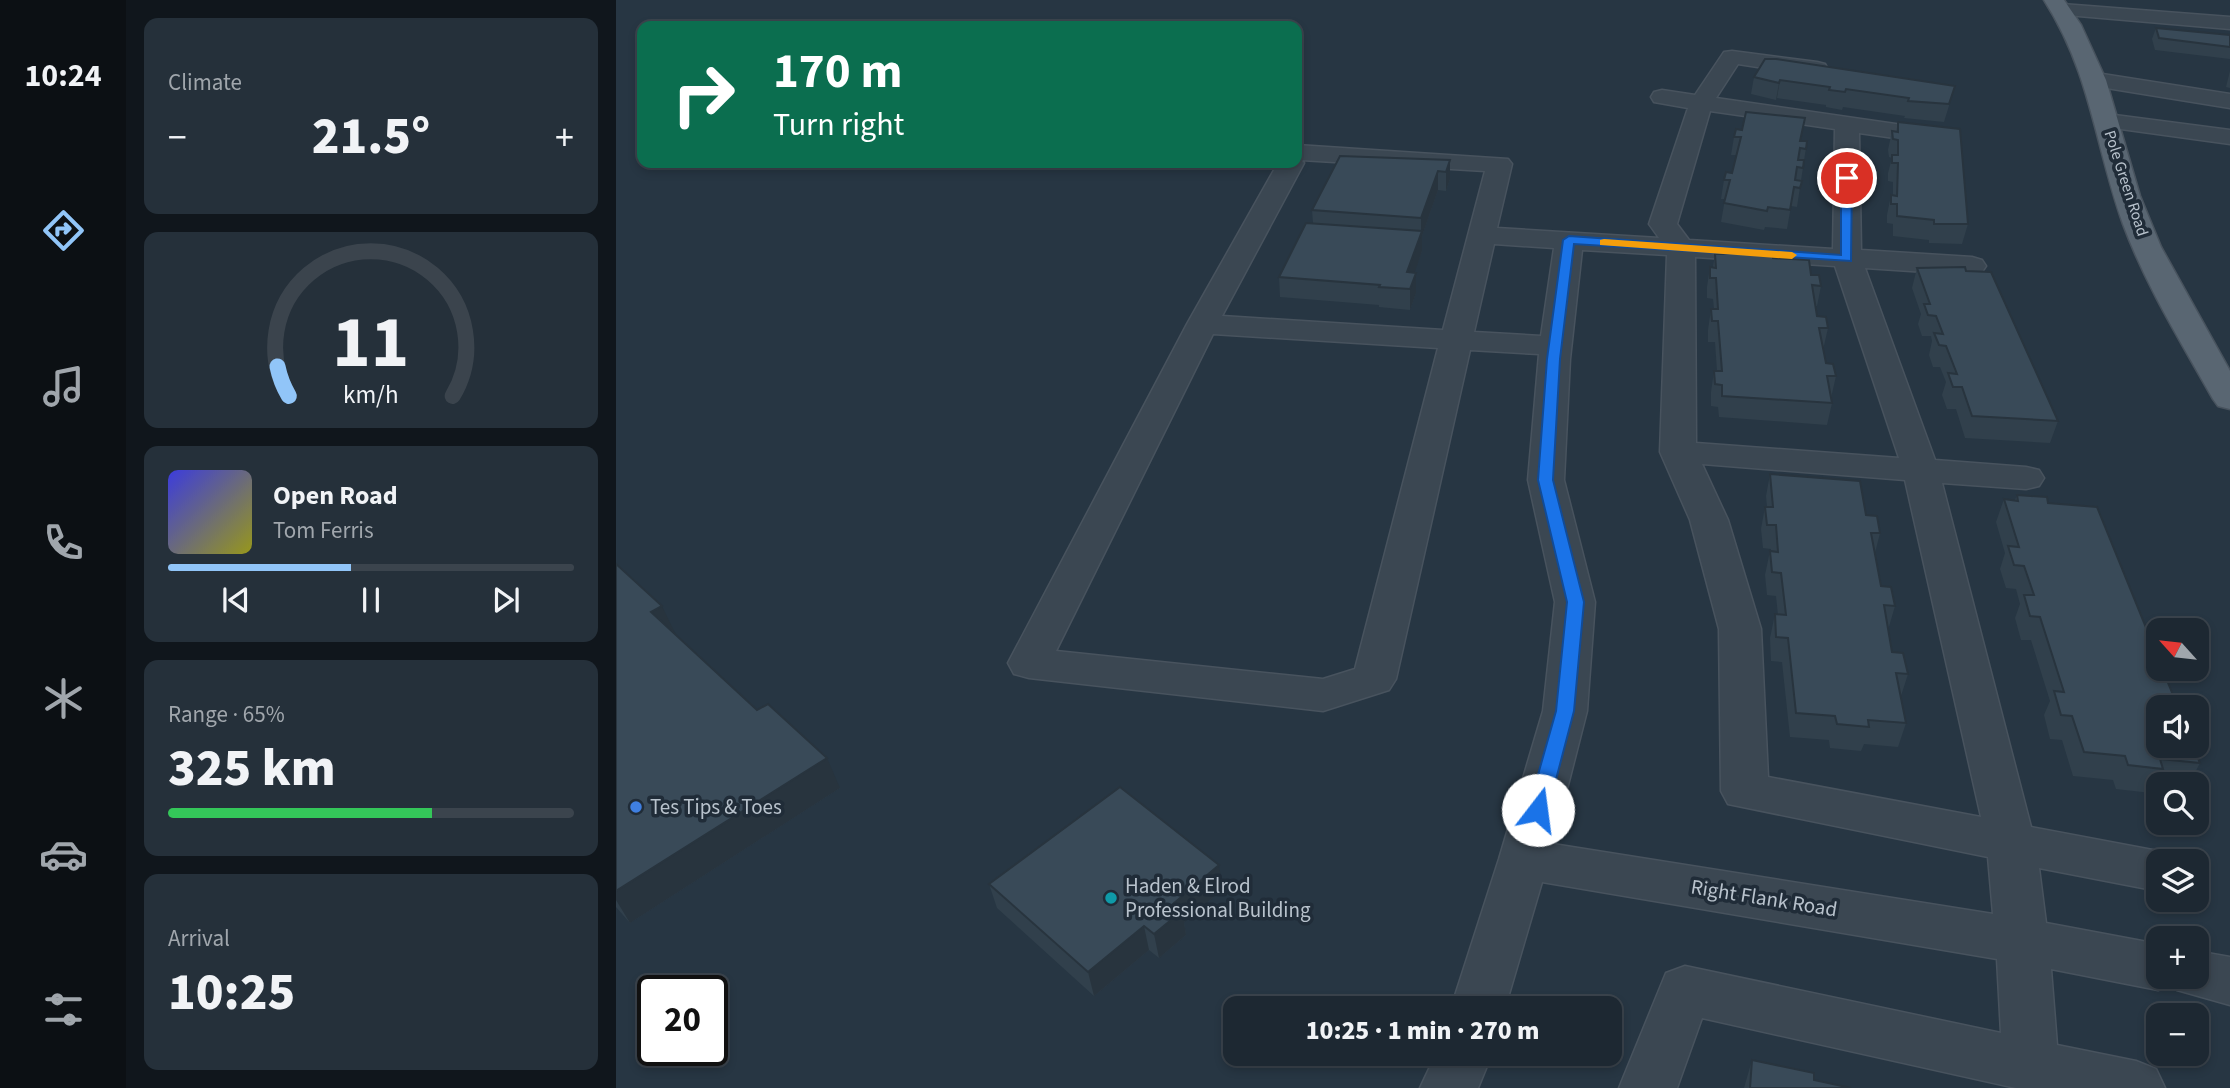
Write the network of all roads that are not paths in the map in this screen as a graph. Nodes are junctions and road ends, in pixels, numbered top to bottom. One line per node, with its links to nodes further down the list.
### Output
1 (2061, 3): 2 (street); 3 (street); 5 (main road, Pole Green Road)
2 (2230, 12)
3 (2230, 23)
4 (1838, 72): 8 (street)
5 (2096, 80): 7 (street); 9 (main road, Pole Green Road)
6 (1662, 97): 8 (street)
7 (2230, 101)
8 (1701, 103): 10 (street); 17 (street)
9 (2106, 121): 12 (street); 23 (main road, Pole Green Road)
10 (1847, 124): 11 (street); 18 (street)
11 (1930, 136)
12 (2230, 137)
13 (1302, 152): 15 (street)
14 (1288, 168): 20 (street)
15 (1482, 235): 16 (street); 21 (street)
16 (1569, 240): 17 (street); 22 (street)
17 (1681, 248): 18 (street); 24 (street)
18 (1847, 259): 19 (street); 25 (street)
19 (1972, 266)
20 (1202, 324): 21 (street); 21 (street)
21 (1457, 340): 22 (street)
22 (1555, 346): 28 (street)
23 (2230, 399)
24 (1678, 452): 25 (street); 27 (street)
25 (1921, 470): 26 (street); 27 (street)
26 (2026, 478)
27 (2011, 842): 29 (street); 30 (street)
28 (1524, 859): 30 (street, Right Flank Road); 34 (street)
29 (2146, 869)
30 (2022, 940): 31 (street, Right Flank Road); 35 (street)
31 (2146, 965)
32 (2209, 977): 33 (street)
33 (2230, 981)
34 (1482, 996)
35 (2031, 1065): 38 (street); 39 (street)
36 (1459, 1066): 37 (street)
37 (1450, 1088)
38 (1648, 1088)
39 (2136, 1088)

